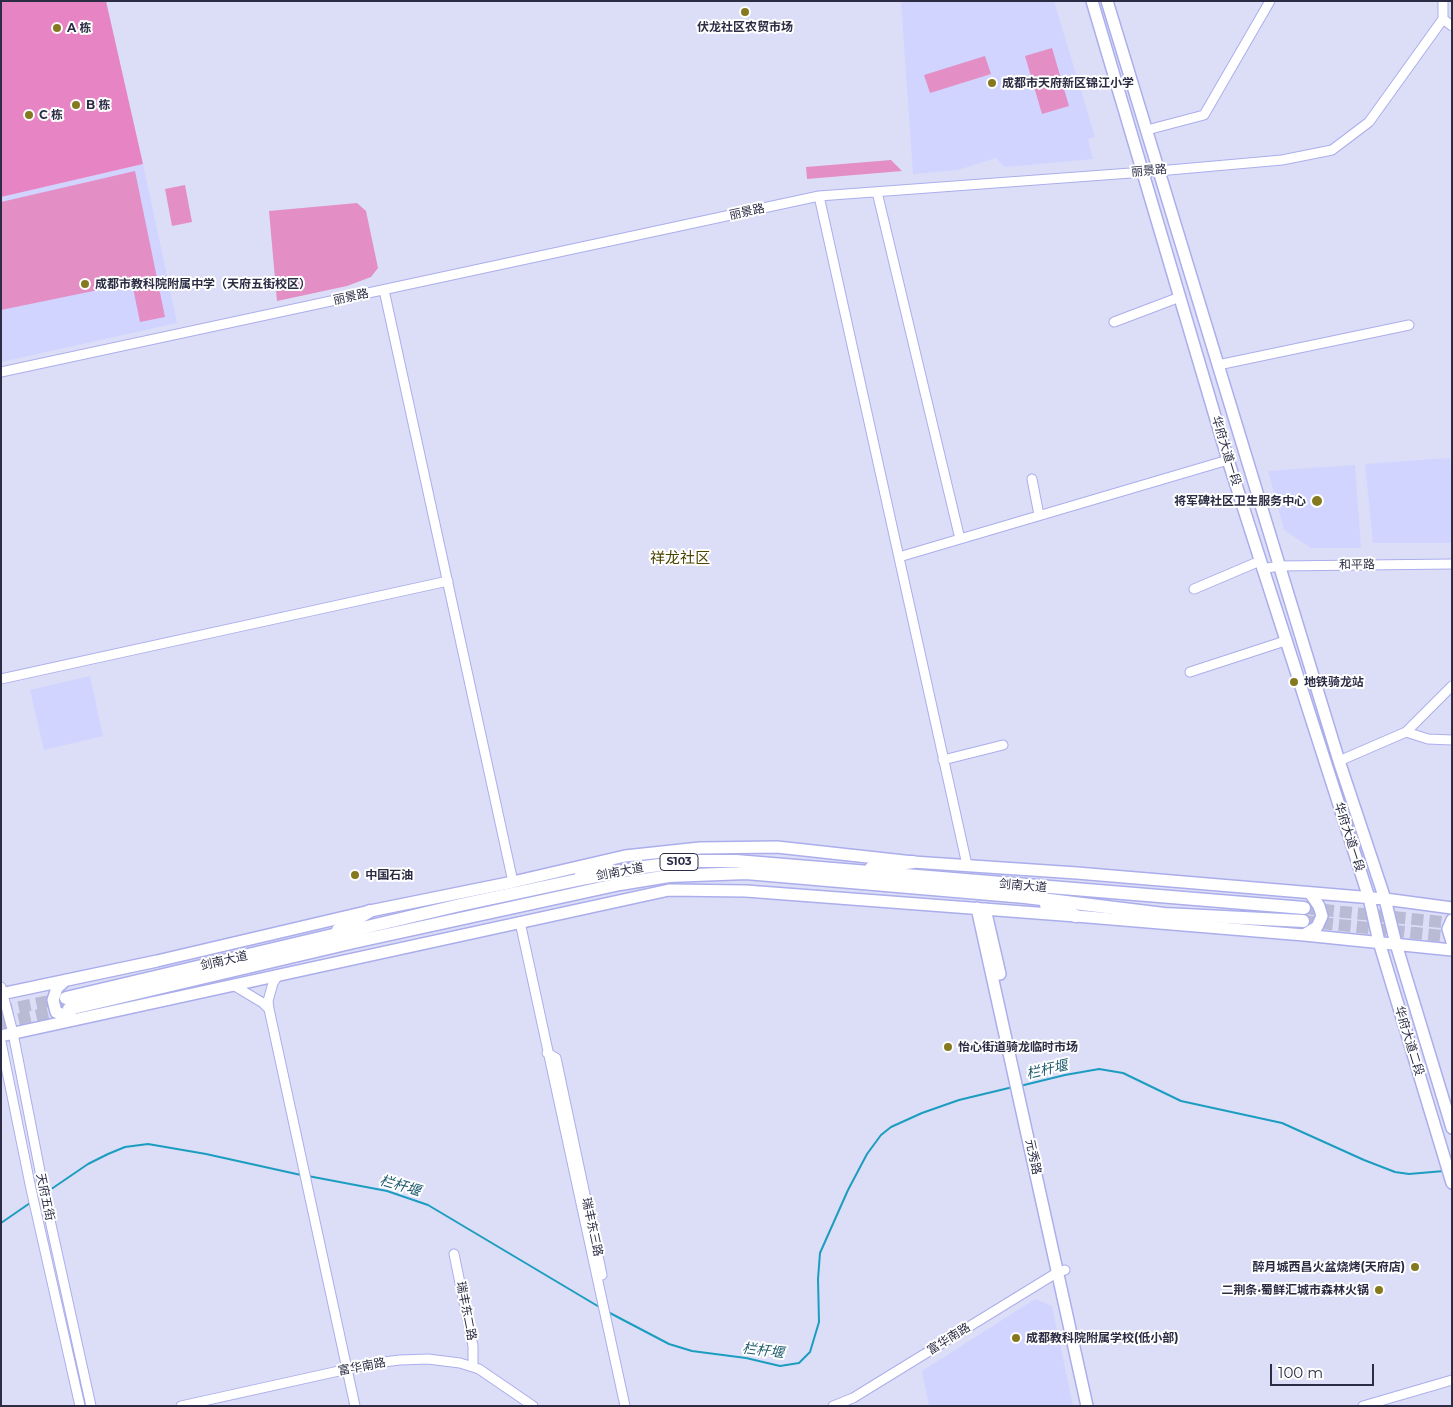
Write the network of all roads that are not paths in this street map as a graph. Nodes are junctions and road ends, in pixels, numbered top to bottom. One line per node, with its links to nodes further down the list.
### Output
1 (1092, 1): 9 (main road, 华府大道一段)
2 (1107, 1): 7 (main road)
3 (1270, 1): 7 (street)
4 (1443, 1): 5 (street)
5 (1442, 19): 6 (street); 8 (street, 丽景路)
6 (1452, 26)
7 (1147, 130): 8 (main road)
8 (1158, 171): 9 (street, 丽景路); 16 (main road)
9 (1143, 172): 10 (street, 丽景路); 13 (main road, 华府大道一段)
10 (877, 192): 11 (street, 丽景路); 21 (street)
11 (819, 196): 12 (street, 丽景路); 22 (street)
12 (384, 290): 17 (street, 丽景路); 26 (street)
13 (1180, 297): 14 (street); 18 (main road, 华府大道一段)
14 (1114, 322)
15 (1409, 325): 16 (street)
16 (1218, 365): 25 (main road)
17 (1, 372)
18 (1228, 460): 20 (street); 24 (main road, 华府大道一段)
19 (1032, 479): 20 (street)
20 (1040, 516): 21 (street)
21 (960, 539): 22 (street)
22 (899, 556): 35 (street)
23 (1452, 564): 25 (street, 和平路)
24 (1261, 565): 25 (street, 和平路); 27 (street, 和平路); 28 (main road, 华府大道一段)
25 (1279, 566): 36 (main road)
26 (448, 581): 30 (street); 41 (street)
27 (1194, 589)
28 (1285, 641): 29 (street); 45 (main road, 华府大道一段)
29 (1190, 672)
30 (1, 679)
31 (1452, 686): 32 (street)
32 (1406, 732): 33 (street); 36 (street)
33 (1452, 740)
34 (1003, 745): 35 (street)
35 (944, 760): 39 (street)
36 (1339, 761): 46 (main road)
37 (608, 861): 38 (main road); 41 (main road); 43 (highway)
38 (913, 862): 39 (main road); 40 (highway)
39 (967, 865): 42 (main road)
40 (848, 872): 43 (highway, 剑南大道 / S103); 47 (highway, 剑南大道 / S103)
41 (514, 882): 50 (main road)
42 (1310, 893): 45 (main road); 55 (main road)
43 (506, 896): 56 (highway, 剑南大道 / S103)
44 (1025, 897): 51 (highway); 53 (highway, 剑南大道 / S103); 56 (highway, 剑南大道 / S103)
45 (1369, 898): 46 (main road); 57 (main road, 华府大道二段)
46 (1385, 899): 48 (main road); 59 (main road)
47 (1304, 908)
48 (1452, 908)
49 (981, 909): 51 (main road); 54 (main road); 72 (main road, 元秀路)
50 (370, 911): 56 (highway); 62 (main road)
51 (1076, 916): 55 (main road)
52 (1452, 920): 58 (main road)
53 (1303, 921)
54 (520, 922): 61 (main road); 73 (street)
55 (1304, 935): 57 (main road)
56 (326, 937)
57 (1380, 942): 59 (main road); 70 (main road, 华府大道二段)
58 (1452, 942)
59 (1396, 944): 60 (main road); 69 (main road)
60 (1452, 950)
61 (278, 975): 63 (main road); 65 (street)
62 (68, 979): 64 (main road); 66 (main road)
63 (233, 985): 65 (street); 66 (main road)
64 (2, 991): 67 (street, 天府五街)
65 (269, 1009): 75 (street)
66 (77, 1020): 67 (main road)
67 (7, 1034): 79 (street, 天府五街)
68 (1, 1042): 78 (street, 天府五街)
69 (1452, 1128)
70 (1452, 1182)
71 (454, 1254): 74 (street, 瑞丰东二路)
72 (1061, 1271): 77 (street, 富华南路); 86 (main road, 元秀路); 87 (main road, 元秀路)
73 (611, 1331): 83 (street); 84 (street)
74 (473, 1367): 75 (street, 富华南路); 82 (street, 富华南路)
75 (347, 1369): 80 (street, 富华南路); 81 (street)
76 (1452, 1380): 88 (street)
77 (854, 1402): 85 (street, 富华南路)
78 (80, 1406)
79 (91, 1406)
80 (181, 1406)
81 (355, 1406)
82 (533, 1406)
83 (625, 1406)
84 (630, 1406)
85 (833, 1406)
86 (1087, 1406)
87 (1095, 1406)
88 (1363, 1406)

